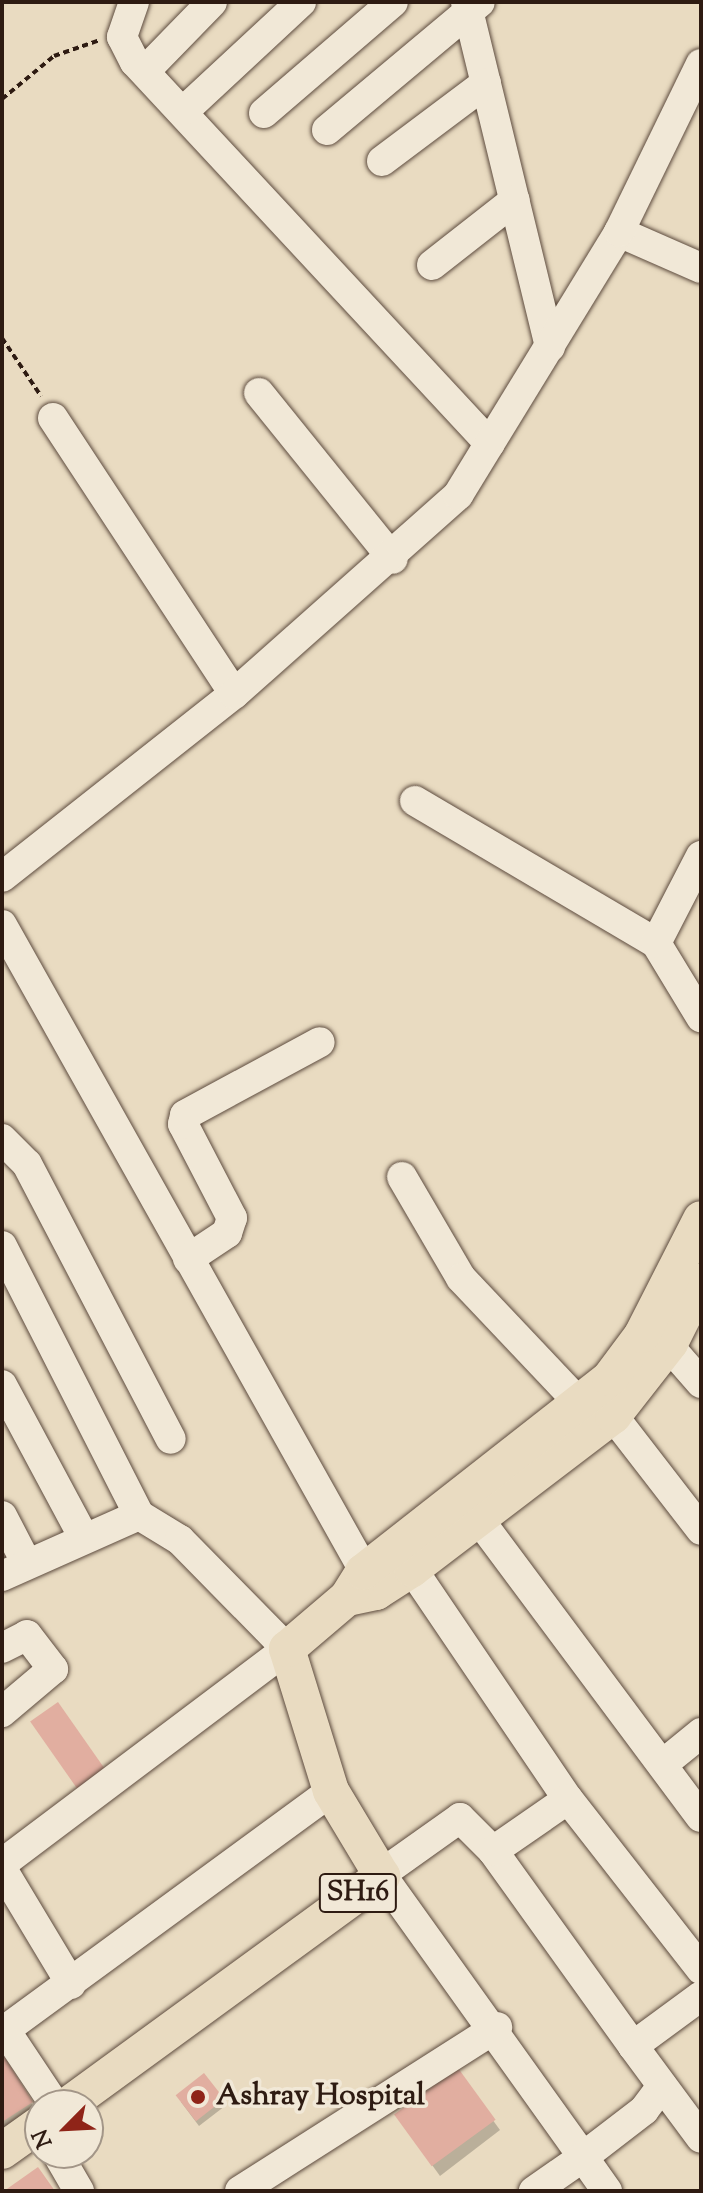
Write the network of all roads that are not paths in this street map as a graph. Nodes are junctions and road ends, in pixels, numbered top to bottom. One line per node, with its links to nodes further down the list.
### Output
1 (134, 2): 7 (street)
2 (212, 2): 7 (street)
3 (301, 2): 9 (street)
4 (393, 2): 10 (street)
5 (472, 6): 8 (street); 11 (street)
6 (701, 64): 14 (street)
7 (145, 71): 9 (street)
8 (486, 83): 12 (street); 13 (street)
9 (186, 109): 20 (street)
10 (264, 113)
11 (327, 130)
12 (382, 161)
13 (515, 200): 15 (street); 17 (street)
14 (619, 232): 16 (street); 17 (street)
15 (432, 265)
16 (701, 268)
17 (550, 347): 20 (street)
18 (259, 393): 21 (street)
19 (53, 418): 22 (street)
20 (490, 444): 21 (street)
21 (393, 559): 22 (street)
22 (234, 694): 25 (street)
23 (415, 801): 27 (street)
24 (701, 856): 27 (street)
25 (2, 877)
26 (2, 925): 34 (street)
27 (656, 943): 28 (street)
28 (701, 1017)
29 (320, 1042): 34 (street)
30 (2, 1139): 40 (street)
31 (402, 1177): 39 (street)
32 (701, 1219): 36 (main road)
33 (2, 1246): 41 (street)
34 (188, 1259): 48 (street)
35 (701, 1281): 36 (main road)
36 (659, 1333): 37 (street); 39 (main road)
37 (701, 1383)
38 (2, 1385): 45 (street)
39 (598, 1411): 43 (main road); 44 (street); 48 (main road)
40 (171, 1439)
41 (139, 1515): 45 (street); 50 (street)
42 (2, 1516): 47 (street)
43 (480, 1521): 46 (main road); 53 (street)
44 (701, 1530)
45 (84, 1538): 47 (street)
46 (412, 1569): 48 (main road); 55 (street)
47 (15, 1570)
48 (362, 1587): 50 (main road)
49 (2, 1648): 51 (street)
50 (287, 1649): 54 (main road, SH16); 58 (street)
51 (2, 1712)
52 (701, 1733): 53 (street)
53 (663, 1764): 56 (street)
54 (331, 1791): 59 (main road, SH16); 61 (street)
55 (568, 1799): 57 (street); 60 (street)
56 (701, 1817)
57 (493, 1851): 59 (street); 65 (street)
58 (5, 1856): 61 (street)
59 (383, 1874): 63 (street); 68 (main road, SH16)
60 (701, 1969)
61 (71, 1984): 64 (street)
62 (701, 1996): 65 (street)
63 (497, 2027): 72 (street); 75 (street)
64 (4, 2029): 67 (street)
65 (633, 2046): 66 (street)
66 (662, 2086): 70 (street); 72 (street)
67 (44, 2089)
68 (90, 2089)
69 (24, 2135): 71 (main road)
70 (701, 2138)
71 (2, 2151)
72 (583, 2157): 76 (street); 77 (street)
73 (66, 2169): 74 (street)
74 (79, 2191)
75 (240, 2191)
76 (534, 2191)
77 (607, 2191)

